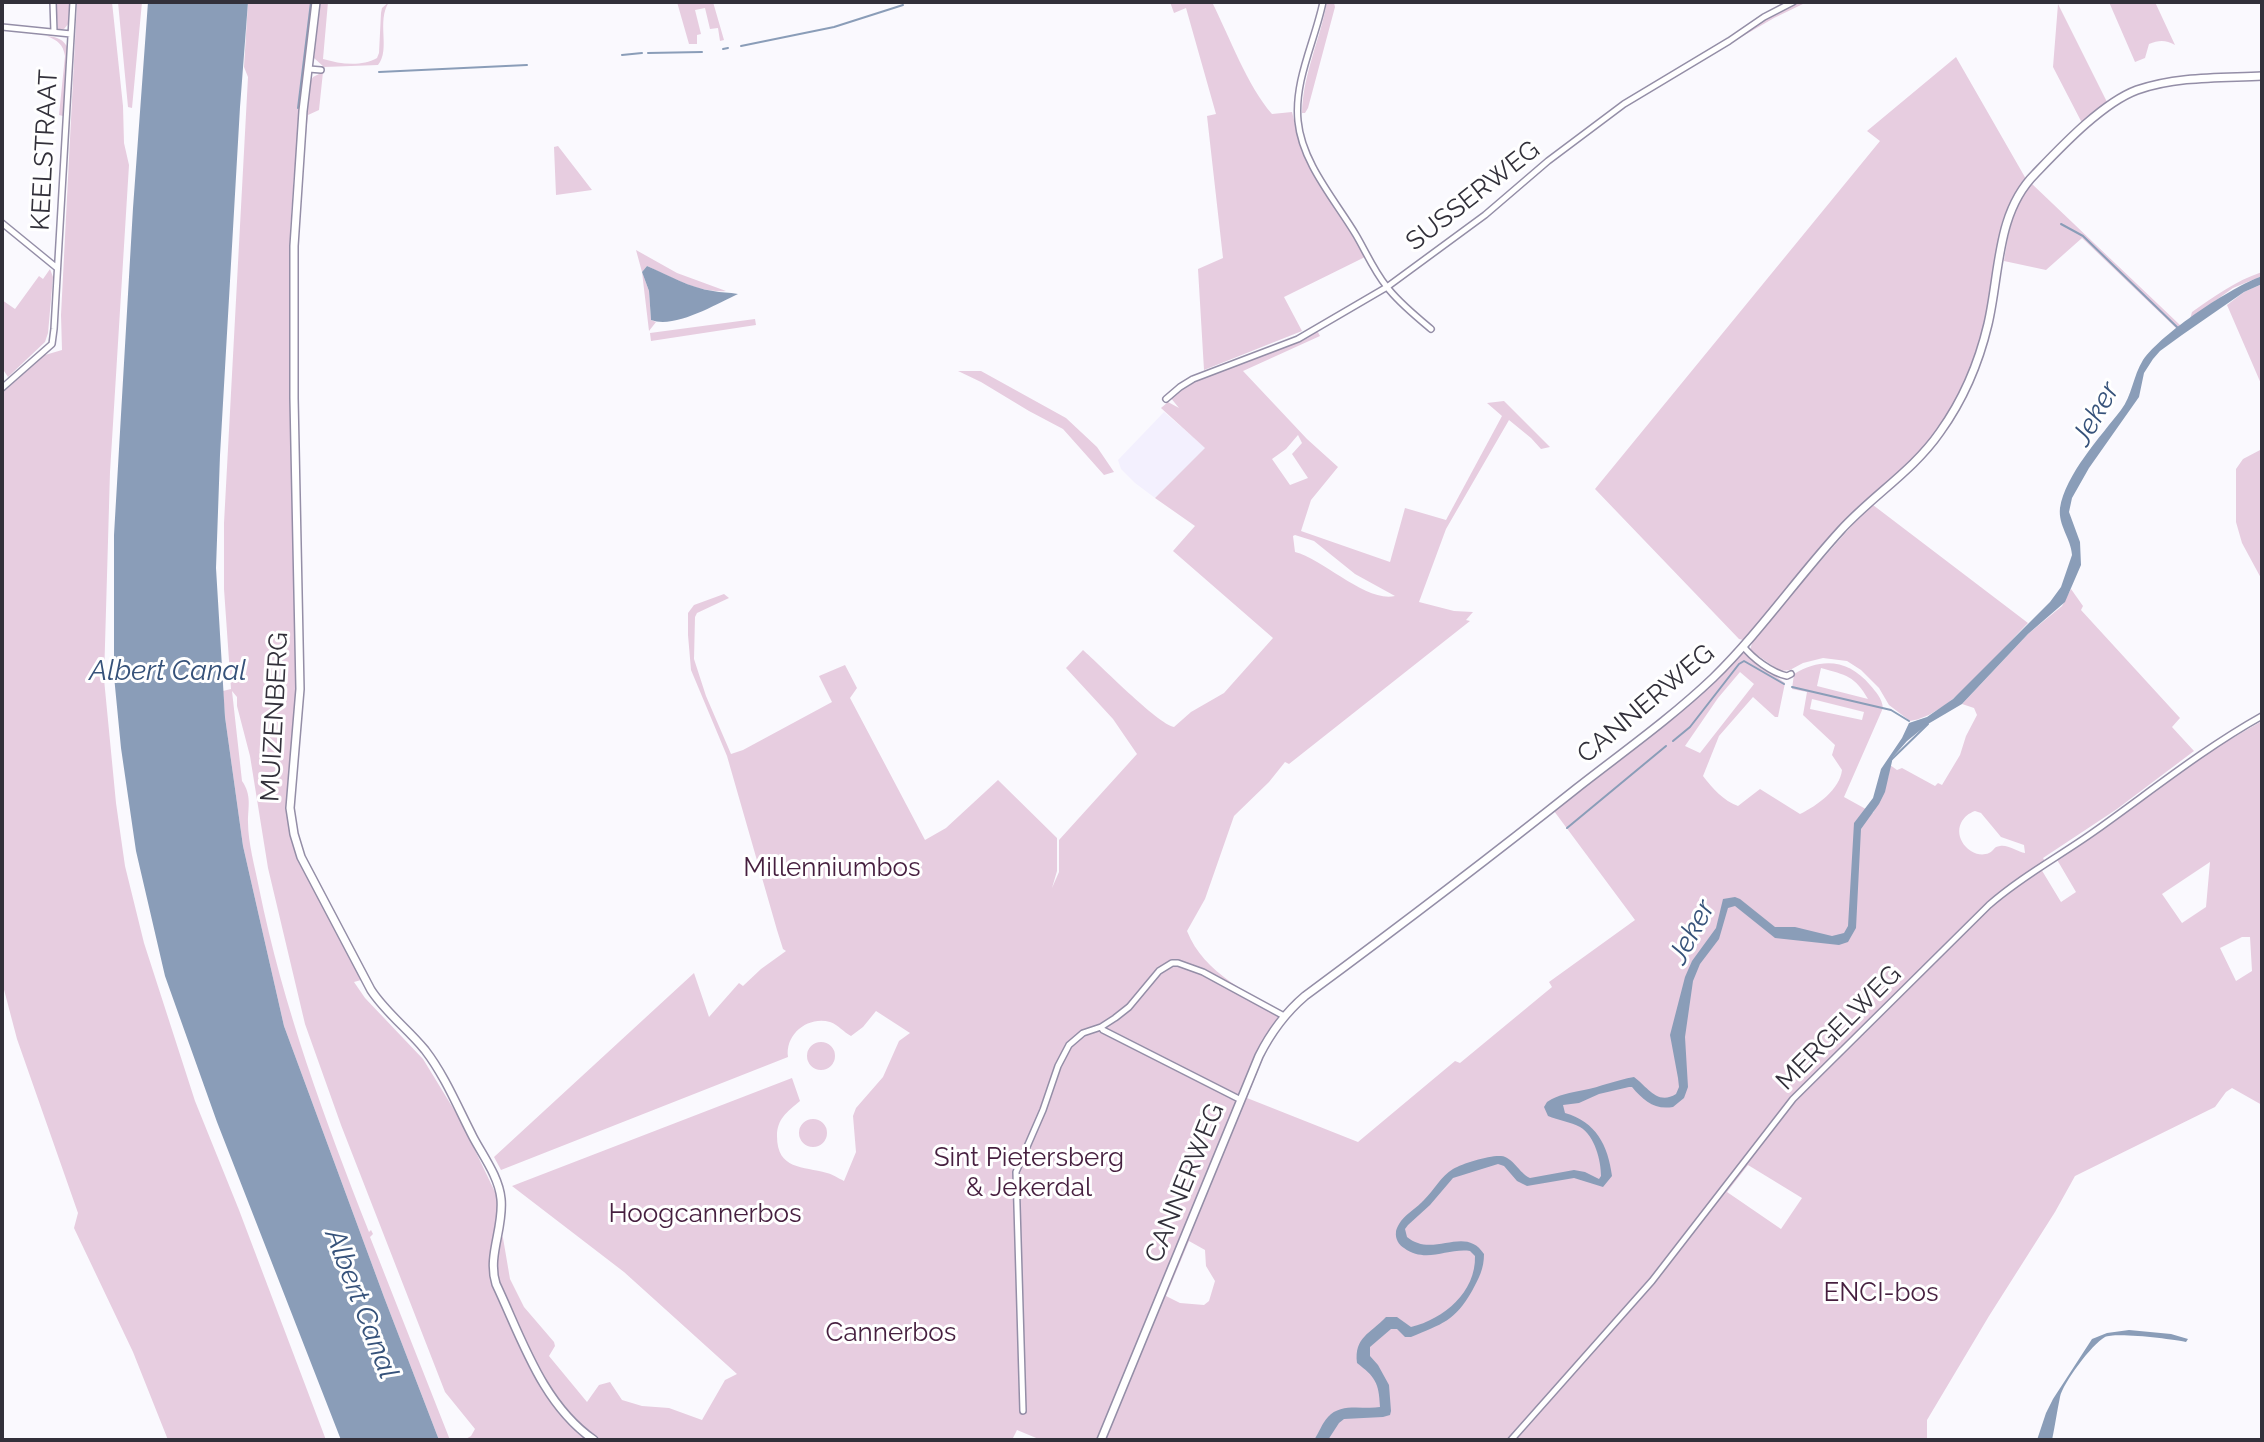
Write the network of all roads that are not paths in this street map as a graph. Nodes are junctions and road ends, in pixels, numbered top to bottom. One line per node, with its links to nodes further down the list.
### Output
1 (53, 2): 7 (street)
2 (73, 2): 8 (street, KEELSTRAAT)
3 (316, 2): 9 (main road, MUIZENBERG)
4 (1323, 2): 14 (street)
5 (1793, 2): 14 (street, SUSSERWEG)
6 (2, 27): 7 (street)
7 (54, 32): 8 (street)
8 (71, 34): 13 (street, KEELSTRAAT)
9 (309, 69): 10 (street); 25 (main road, MUIZENBERG)
10 (321, 70)
11 (2262, 76): 18 (main road, CANNERWEG)
12 (2, 223): 13 (street, KEELSTRAAT)
13 (58, 268): 16 (street, KEELSTRAAT)
14 (1387, 287): 15 (street); 17 (street, SUSSERWEG)
15 (1431, 329)
16 (2, 388)
17 (1166, 399)
18 (1743, 646): 19 (street); 21 (main road, CANNERWEG)
19 (1791, 674)
20 (2262, 716): 27 (street, MERGELWEG)
21 (1284, 1016): 22 (street); 23 (main road, CANNERWEG)
22 (1101, 1027): 23 (street); 24 (street)
23 (1241, 1100): 26 (main road, CANNERWEG)
24 (1023, 1411)
25 (594, 1440)
26 (1101, 1440)
27 (1511, 1440)

